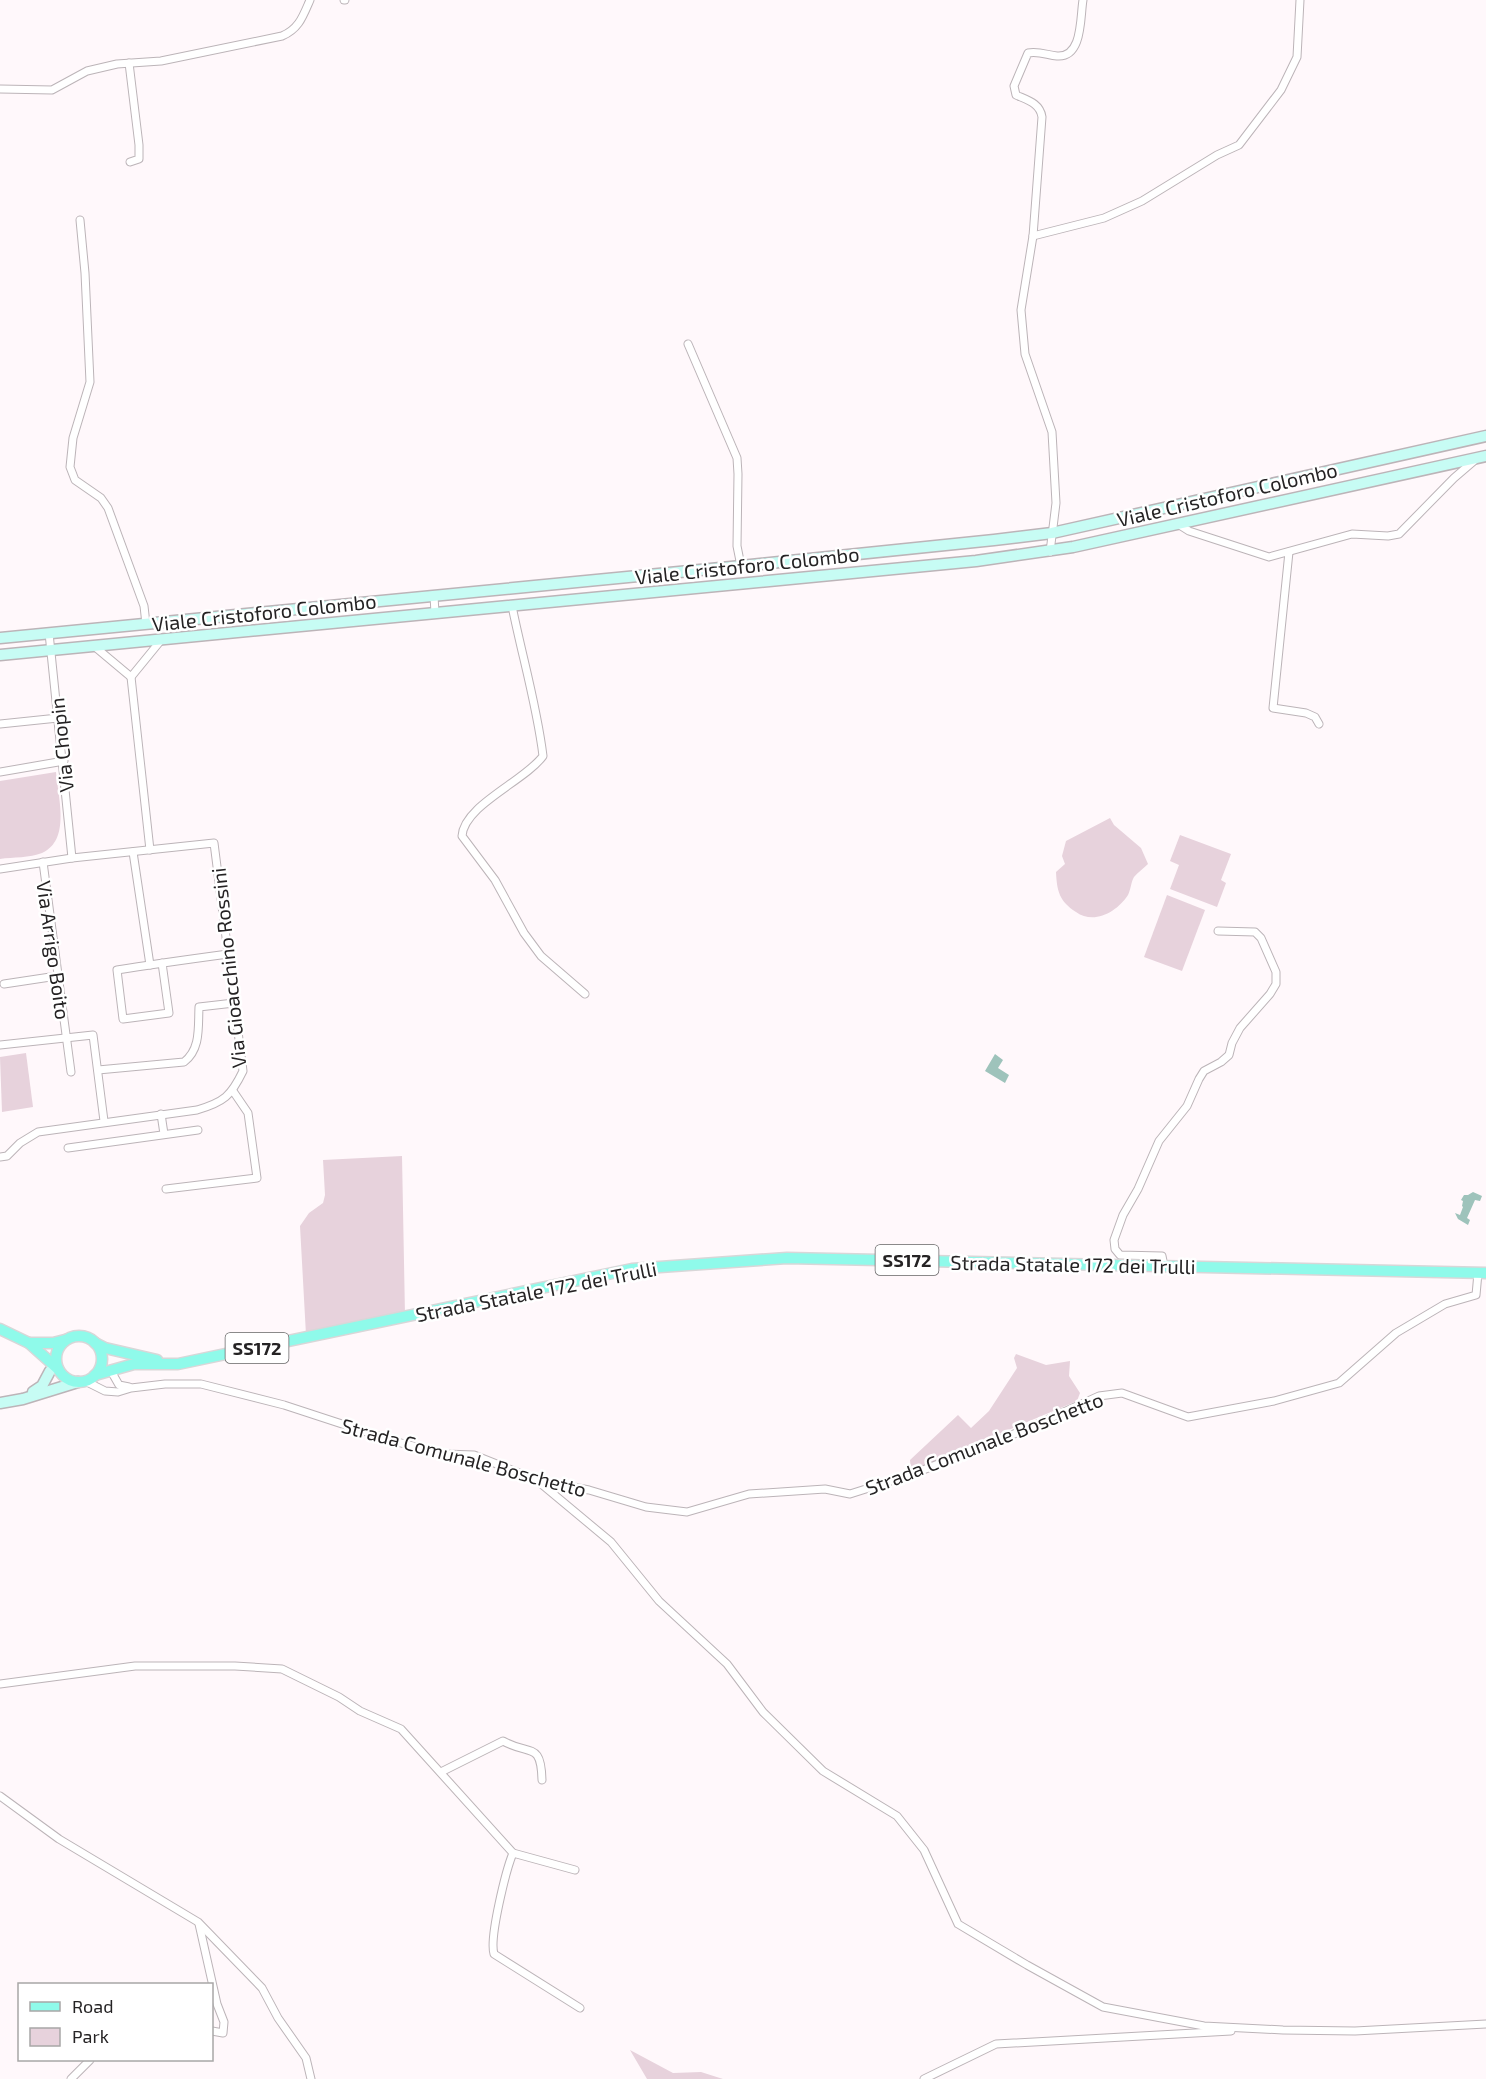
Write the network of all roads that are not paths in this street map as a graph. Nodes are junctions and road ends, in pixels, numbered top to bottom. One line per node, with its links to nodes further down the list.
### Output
1 (310, 0): 4 (street)
2 (1083, 0): 8 (street)
3 (1300, 0): 8 (street)
4 (129, 63): 5 (street); 6 (street)
5 (0, 89)
6 (130, 162)
7 (80, 220): 20 (street)
8 (1033, 236): 13 (street)
9 (688, 344): 16 (street)
10 (1486, 436): 13 (main road, Viale Cristoforo Colombo)
11 (1482, 457): 12 (main road, Viale Cristoforo Colombo); 15 (street)
12 (1178, 524): 14 (main road, Viale Cristoforo Colombo); 15 (street)
13 (1052, 533): 14 (street); 16 (main road, Viale Cristoforo Colombo)
14 (1050, 552): 18 (main road, Viale Cristoforo Colombo)
15 (1289, 552): 30 (street)
16 (741, 566): 17 (main road, Viale Cristoforo Colombo)
17 (434, 596): 19 (street); 20 (main road, Viale Cristoforo Colombo)
18 (512, 606): 19 (main road, Viale Cristoforo Colombo); 44 (street)
19 (435, 613): 23 (main road, Viale Cristoforo Colombo)
20 (146, 624): 21 (main road, Viale Cristoforo Colombo)
21 (49, 633): 22 (main road, Viale Cristoforo Colombo); 25 (street, Via Chopin)
22 (0, 638)
23 (162, 639): 24 (main road, Viale Cristoforo Colombo); 27 (street)
24 (94, 646): 25 (main road, Viale Cristoforo Colombo); 27 (street)
25 (51, 651): 26 (main road, Viale Cristoforo Colombo); 28 (street, Via Chopin)
26 (0, 655)
27 (131, 677): 33 (street)
28 (58, 718): 29 (street); 31 (street, Via Chopin)
29 (0, 724)
30 (1319, 724)
31 (64, 761): 32 (street); 35 (street, Via Chopin)
32 (0, 772)
33 (150, 850): 34 (street); 39 (street, Via Gioacchino Rossini)
34 (134, 852): 35 (street); 41 (street)
35 (72, 858): 36 (street)
36 (43, 862): 37 (street); 42 (street, Via Arrigo Boito)
37 (0, 869)
38 (1218, 931): 58 (street)
39 (228, 954): 40 (street); 45 (street, Via Gioacchino Rossini)
40 (162, 963): 41 (street); 41 (street)
41 (150, 965)
42 (57, 976): 43 (street); 46 (street, Via Arrigo Boito)
43 (4, 984)
44 (585, 994)
45 (234, 1003): 48 (street); 50 (street, Via Gioacchino Rossini)
46 (66, 1037): 47 (street, Via Arrigo Boito); 48 (street, Via Arrigo Boito); 49 (street, Via Arrigo Boito)
47 (0, 1045)
48 (98, 1070): 52 (street, Via Arrigo Boito)
49 (70, 1072)
50 (233, 1091): 51 (street); 57 (street)
51 (161, 1114): 52 (street); 54 (street)
52 (104, 1121): 56 (street)
53 (198, 1130): 54 (street)
54 (164, 1134): 55 (street)
55 (68, 1148)
56 (0, 1157)
57 (166, 1189)
58 (1164, 1266): 59 (main road, Strada Statale 172 dei Trulli / SS172); 65 (main road, Strada Statale 172 dei Trulli / SS172)
59 (1482, 1273): 73 (street, Strada Comunale Boschetto)
60 (0, 1329): 63 (main road)
61 (65, 1340): 62 (main road); 63 (main road); 66 (main road)
62 (95, 1342): 64 (main road); 65 (main road)
63 (29, 1343): 66 (main road)
64 (102, 1357): 67 (main road); 68 (main road)
65 (178, 1364): 67 (main road, Strada Statale 172 dei Trulli / SS172)
66 (53, 1366): 69 (main road); 71 (main road)
67 (111, 1371): 68 (main road, Strada Statale 172 dei Trulli / SS172); 70 (street)
68 (95, 1375): 69 (main road)
69 (82, 1382): 70 (street, Strada Comunale Boschetto); 71 (main road)
70 (132, 1388): 73 (street, Strada Comunale Boschetto)
71 (16, 1399): 72 (main road)
72 (0, 1402)
73 (537, 1480): 85 (street)
74 (0, 1684): 75 (street)
75 (441, 1772): 76 (street); 78 (street)
76 (542, 1780)
77 (0, 1796): 80 (street)
78 (513, 1853): 79 (street); 83 (street)
79 (575, 1870)
80 (198, 1922): 81 (street); 89 (street)
81 (212, 1983)
82 (213, 1987): 86 (street)
83 (580, 2008)
84 (1486, 2024): 85 (street)
85 (1264, 2029): 90 (street)
86 (213, 2031)
87 (89, 2061): 88 (street)
88 (71, 2079)
89 (311, 2079)
90 (924, 2079)

